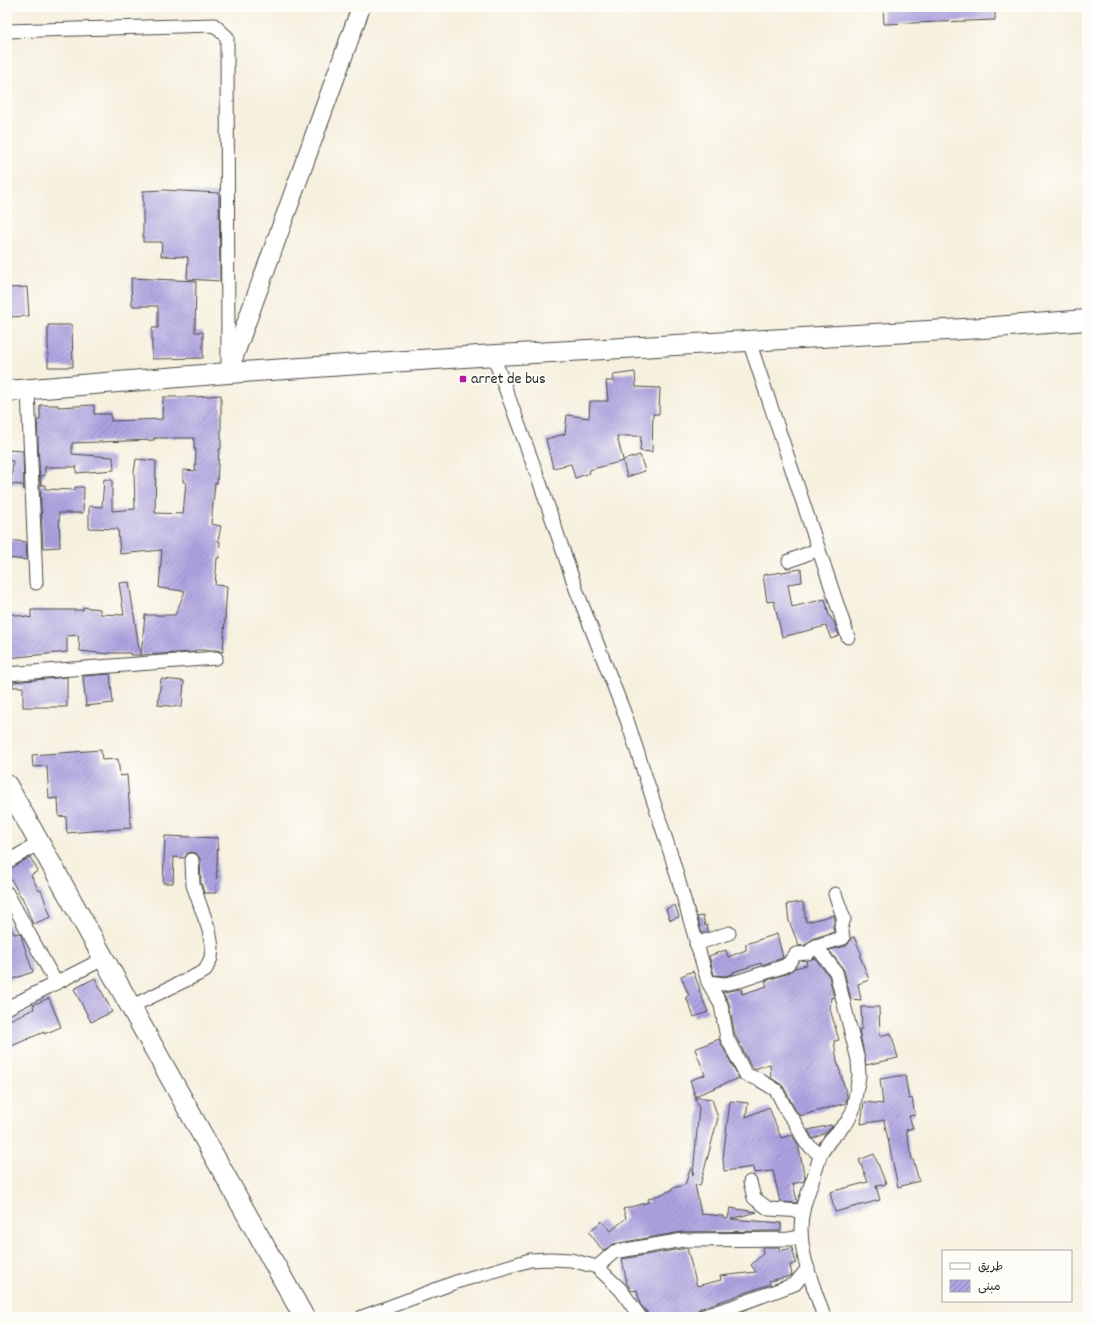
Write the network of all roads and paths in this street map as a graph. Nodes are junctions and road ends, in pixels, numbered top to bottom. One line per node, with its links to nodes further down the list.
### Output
1 (361, 7): 6 (main road)
2 (7, 31): 6 (street)
3 (1087, 320): 4 (main road)
4 (749, 341): 5 (main road); 9 (street)
5 (494, 355): 6 (main road); 22 (street)
6 (228, 373): 7 (main road)
7 (28, 390): 8 (main road); 11 (street)
8 (7, 391)
9 (819, 549): 10 (street); 12 (street)
10 (789, 561)
11 (36, 583)
12 (848, 636)
13 (216, 658): 14 (street)
14 (7, 674)
15 (7, 785): 16 (main road)
16 (39, 843): 18 (street); 24 (main road)
17 (192, 860): 27 (street)
18 (7, 862)
19 (7, 893): 26 (street)
20 (835, 894): 23 (street)
21 (730, 933): 22 (street)
22 (696, 944): 25 (street)
23 (816, 946): 25 (street); 29 (street)
24 (103, 959): 26 (street); 27 (main road)
25 (708, 982): 29 (street)
26 (56, 983): 28 (street)
27 (130, 1007): 35 (main road)
28 (7, 1008)
29 (820, 1155): 31 (street)
30 (750, 1182): 31 (street)
31 (803, 1211): 32 (street)
32 (801, 1237): 33 (street); 34 (street)
33 (597, 1267): 36 (street); 37 (street)
34 (808, 1268): 38 (street); 39 (street)
35 (304, 1317)
36 (362, 1317)
37 (640, 1317)
38 (701, 1317)
39 (824, 1317)

